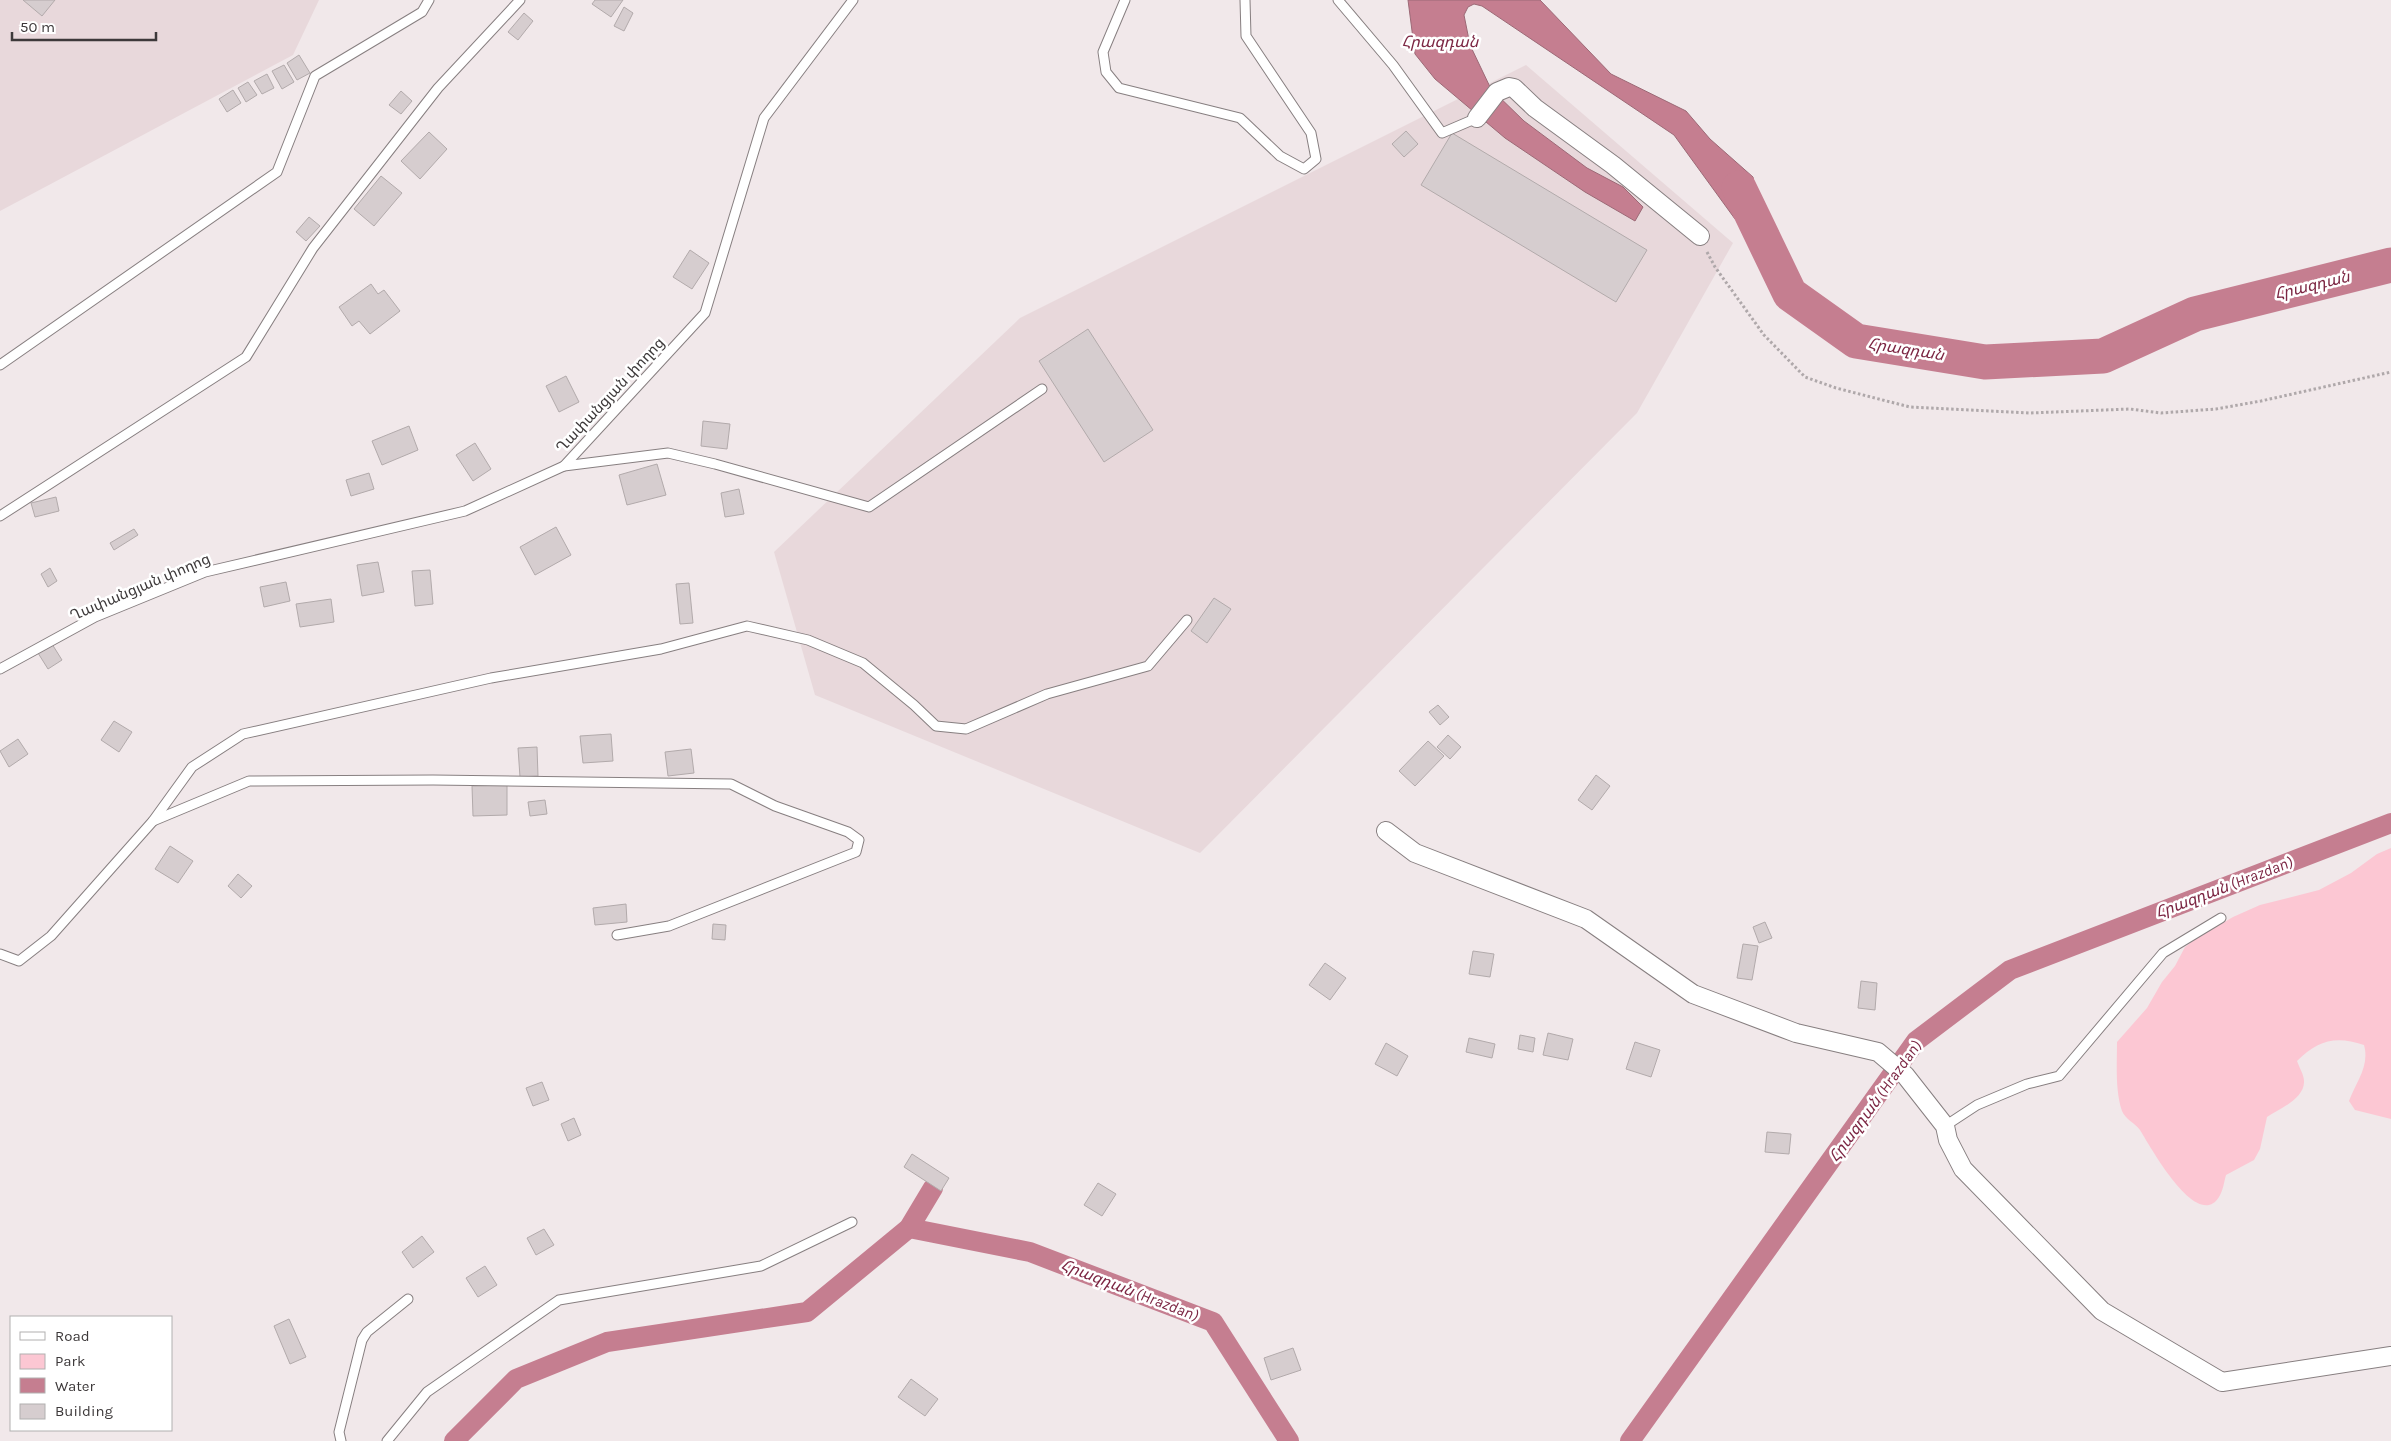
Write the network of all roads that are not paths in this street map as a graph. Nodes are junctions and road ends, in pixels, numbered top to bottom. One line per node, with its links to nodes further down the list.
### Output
1 (429, 0): 9 (lane)
2 (520, 0): 12 (lane)
3 (853, 0): 11 (lane, Ղափանցյան փողոց)
4 (1125, 0): 5 (lane)
5 (1245, 0)
6 (1338, 0): 7 (lane)
7 (1477, 118): 8 (street)
8 (1700, 236)
9 (0, 365)
10 (1042, 389): 11 (lane)
11 (564, 466): 14 (lane, Ղափանցյան փողոց)
12 (0, 516)
13 (1187, 620): 15 (lane)
14 (0, 669)
15 (153, 821): 18 (lane); 19 (lane)
16 (1386, 831): 20 (street)
17 (2220, 918): 20 (lane)
18 (617, 935)
19 (0, 954)
20 (1946, 1126): 23 (street)
21 (852, 1222): 25 (lane)
22 (408, 1299): 24 (lane)
23 (2391, 1356)
24 (341, 1441)
25 (387, 1441)

